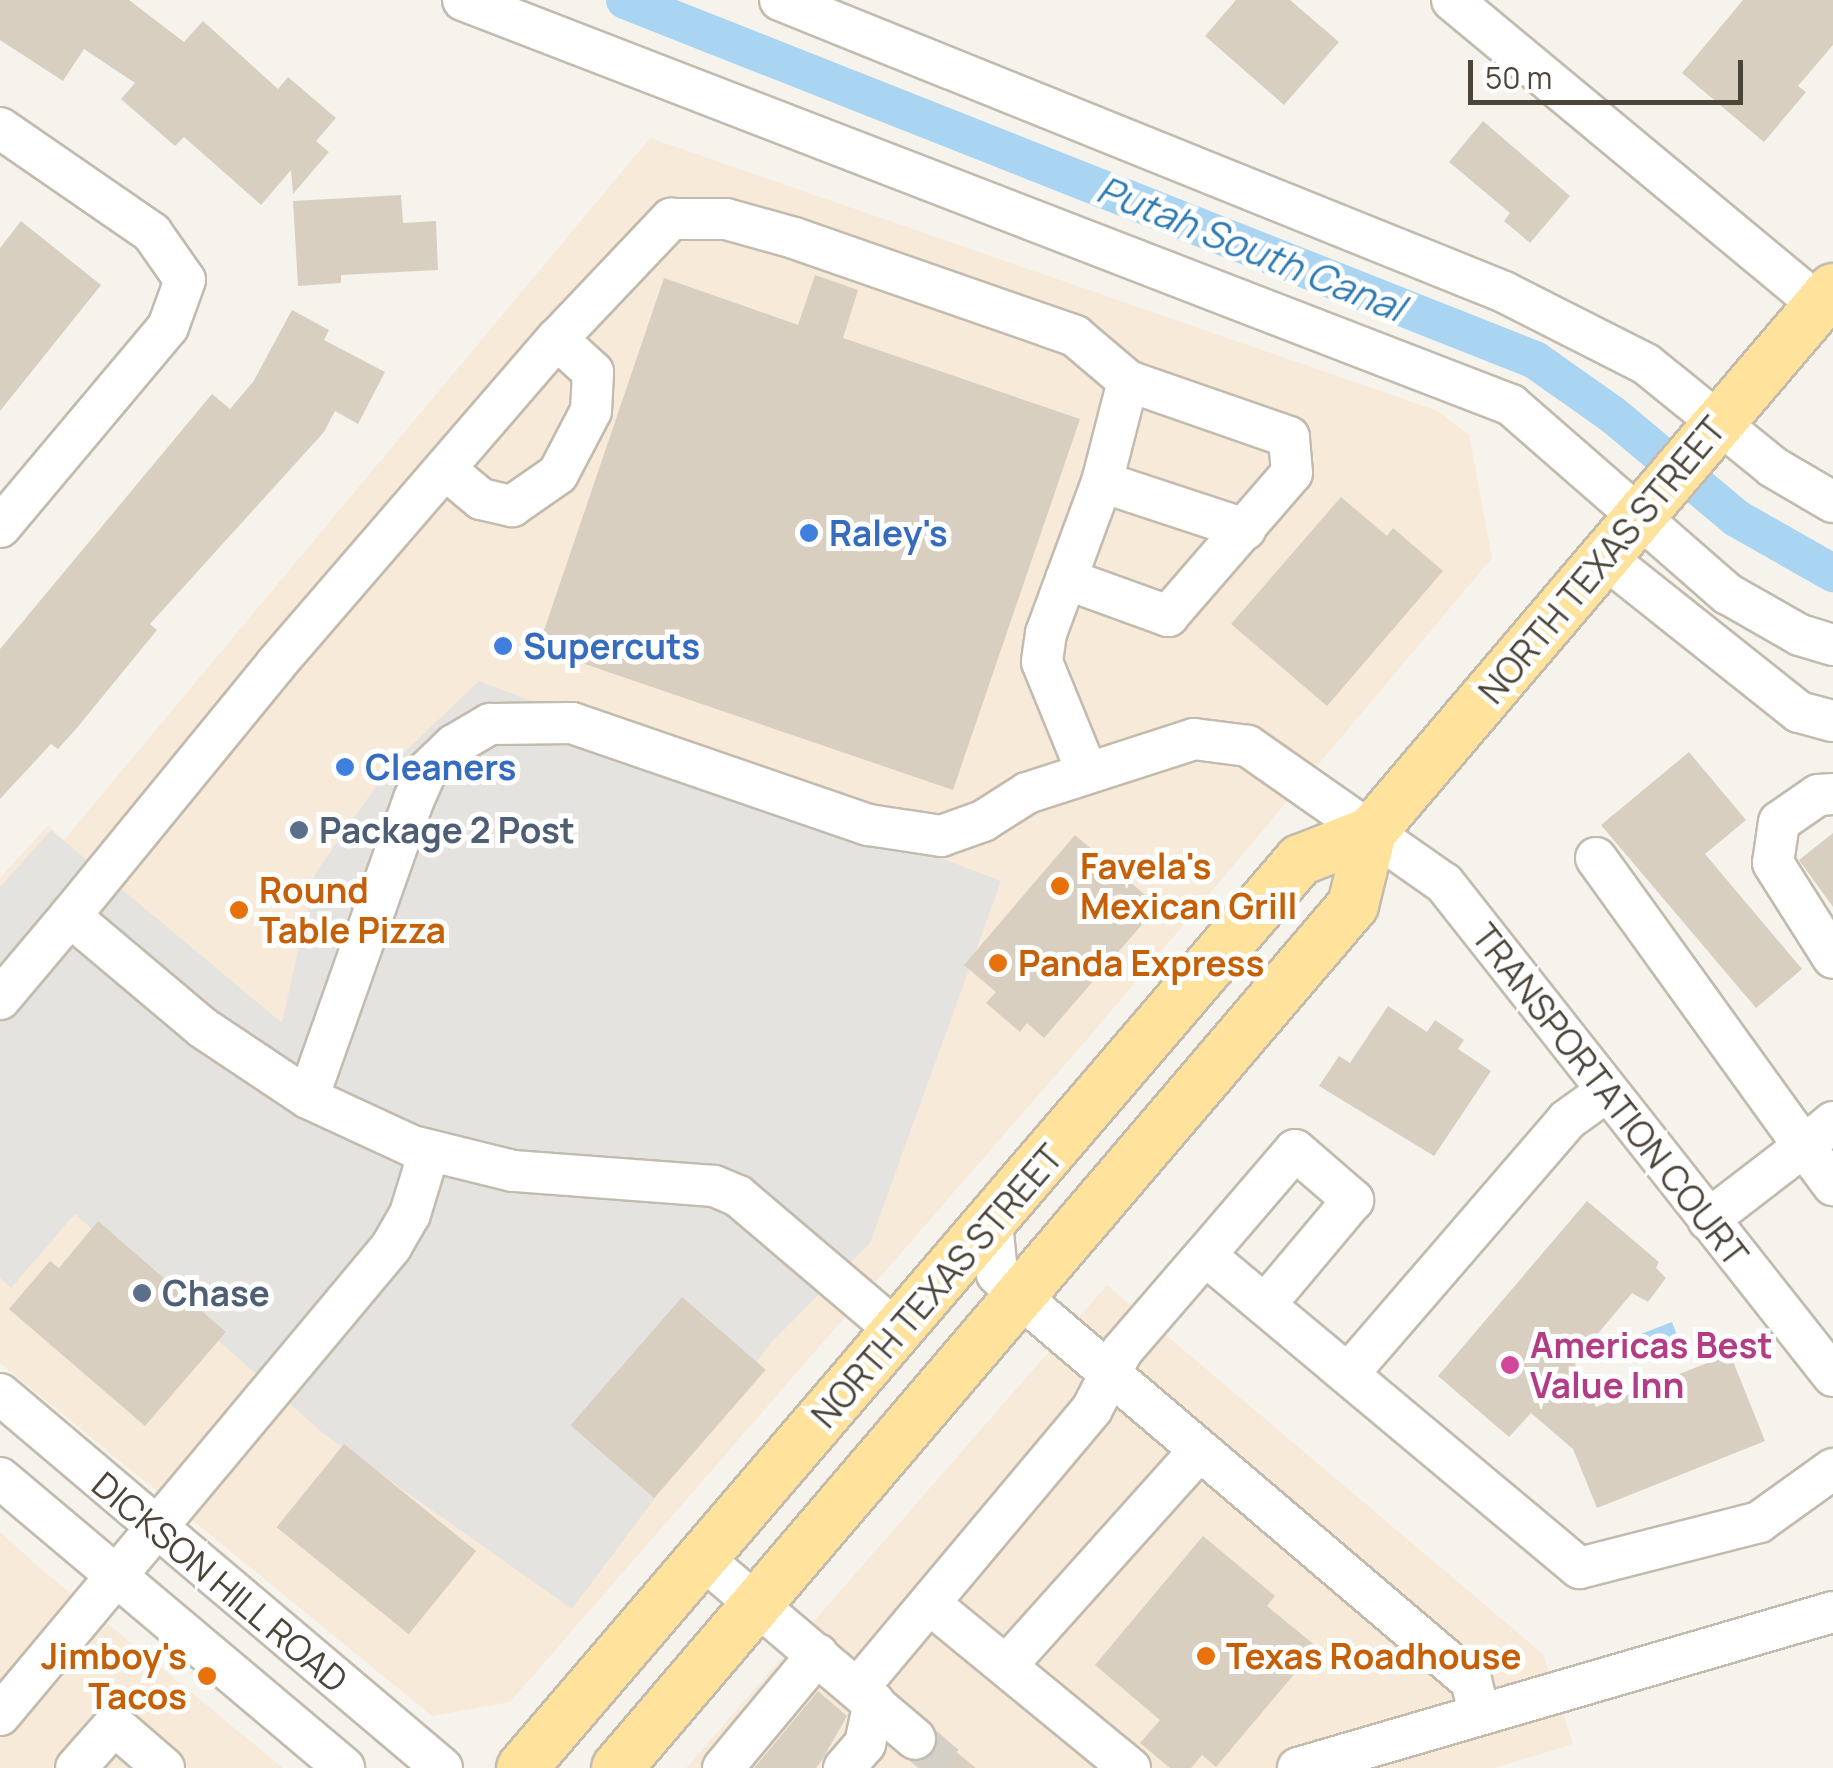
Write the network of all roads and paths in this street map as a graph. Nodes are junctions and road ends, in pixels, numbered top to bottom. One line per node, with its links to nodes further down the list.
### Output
1 (462, 0): 12 (street)
2 (780, 0): 8 (street)
3 (1452, 0): 5 (street)
4 (0, 128): 13 (street)
5 (1826, 297): 8 (main road, NORTH TEXAS STREET)
6 (556, 339): 7 (street); 9 (street); 9 (street)
7 (1128, 381): 10 (street); 14 (street)
8 (1708, 436): 11 (street); 12 (main road, NORTH TEXAS STREET)
9 (445, 469): 23 (street)
10 (1102, 482): 14 (street); 16 (street)
11 (1833, 502)
12 (1649, 505): 15 (main road, NORTH TEXAS STREET); 17 (street)
13 (0, 527)
14 (1245, 529): 16 (street)
15 (1604, 557): 18 (street); 21 (main road, NORTH TEXAS STREET)
16 (1066, 579): 19 (street)
17 (1833, 645)
18 (1833, 721)
19 (1086, 772): 21 (street, TRANSPORTATION COURT); 27 (street, TRANSPORTATION COURT)
20 (1833, 794): 24 (street)
21 (1371, 832): 26 (street, TRANSPORTATION COURT); 32 (main road, NORTH TEXAS STREET); 34 (main road, NORTH TEXAS STREET)
22 (1596, 858): 28 (street)
23 (70, 916): 25 (street); 27 (street)
24 (1833, 958)
25 (0, 999)
26 (1606, 1092): 31 (street, TRANSPORTATION COURT); 38 (street)
27 (308, 1098): 29 (street)
28 (1818, 1134): 30 (street); 31 (street)
29 (429, 1152): 36 (street); 44 (street)
30 (1833, 1186)
31 (1708, 1220): 39 (street, TRANSPORTATION COURT)
32 (992, 1222): 34 (street); 36 (main road, NORTH TEXAS STREET)
33 (1205, 1255): 35 (street); 35 (street); 37 (street)
34 (1019, 1296): 37 (street); 47 (main road, NORTH TEXAS STREET)
35 (1265, 1305): 38 (street)
36 (898, 1332): 45 (main road, NORTH TEXAS STREET)
37 (1110, 1374): 41 (street); 48 (street)
38 (1348, 1374): 42 (street)
39 (1833, 1376)
40 (0, 1394): 44 (street, DICKSON HILL ROAD)
41 (1200, 1450): 51 (street); 53 (street)
42 (1833, 1469)
43 (0, 1478): 46 (street, DICKSON HILL ROAD)
44 (155, 1528): 46 (street); 59 (street, DICKSON HILL ROAD)
45 (703, 1558): 47 (street); 60 (main road, NORTH TEXAS STREET)
46 (118, 1578): 54 (street); 58 (street, DICKSON HILL ROAD)
47 (758, 1604): 50 (street); 61 (main road, NORTH TEXAS STREET)
48 (930, 1604): 51 (street); 52 (street)
49 (1833, 1612): 53 (street)
50 (818, 1654): 52 (street); 62 (street)
51 (1006, 1666): 64 (street)
52 (866, 1695): 55 (street); 63 (street)
53 (1480, 1714): 65 (street)
54 (0, 1715)
55 (915, 1739)
56 (76, 1768): 57 (street)
57 (164, 1768)
58 (344, 1768)
59 (442, 1768)
60 (522, 1768)
61 (617, 1768)
62 (723, 1768)
63 (844, 1768)
64 (1130, 1768)
65 (1298, 1768)

